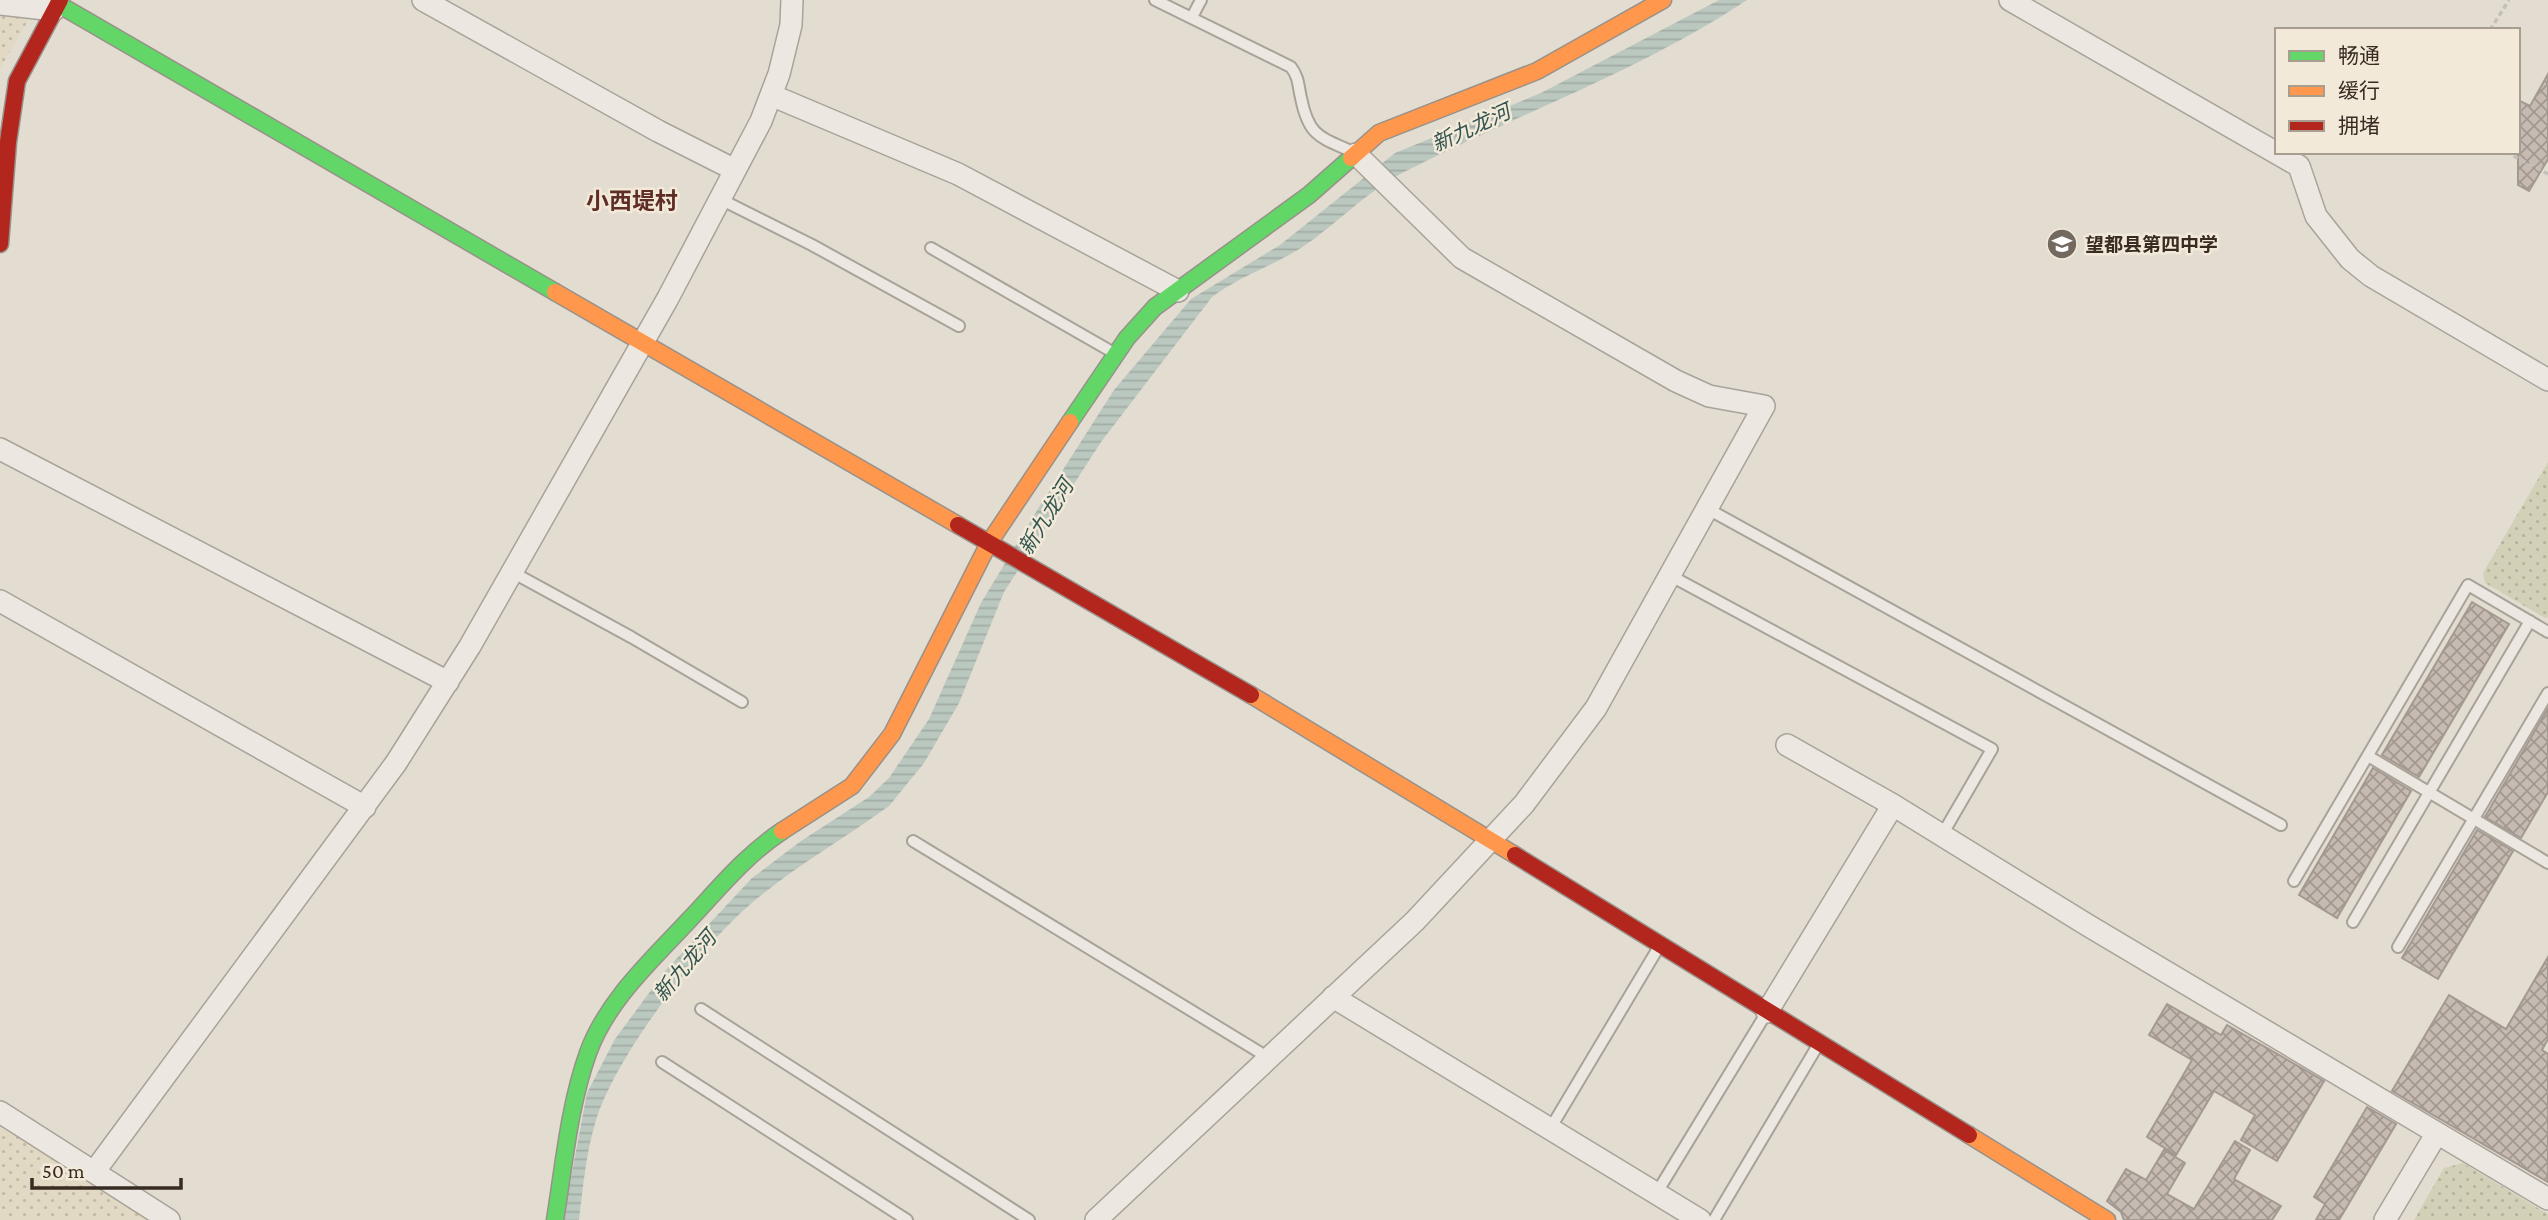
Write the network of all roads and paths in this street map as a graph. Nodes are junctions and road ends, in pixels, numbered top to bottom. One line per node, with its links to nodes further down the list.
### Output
1 (423, 0): 17 (street)
2 (792, 0): 12 (street)
3 (1155, 0): 10 (lane)
4 (1201, 0): 10 (lane)
5 (2010, 0): 13 (street)
6 (2509, 0): 11 (path)
7 (1653, 2): 14 (street)
8 (0, 4): 9 (street)
9 (57, 5): 20 (street); 24 (street)
10 (1192, 18): 14 (lane)
11 (2491, 28)
12 (771, 94): 17 (street); 22 (street)
13 (2275, 152)
14 (1356, 154): 22 (street); 28 (street)
15 (2278, 154): 26 (street)
16 (2510, 154): 18 (path)
17 (735, 170): 19 (street)
18 (2548, 174)
19 (720, 199): 23 (lane); 24 (street)
20 (0, 244)
21 (931, 248): 25 (lane)
22 (1178, 290): 25 (street)
23 (959, 326)
24 (643, 342): 29 (street); 30 (street)
25 (1116, 354): 29 (street)
26 (2548, 380)
27 (0, 449): 35 (street)
28 (1708, 509): 31 (street); 44 (lane)
29 (989, 542): 46 (street); 66 (street)
30 (512, 572): 35 (street); 37 (lane)
31 (1671, 576): 45 (lane); 46 (street)
32 (0, 601): 42 (street)
33 (2530, 621): 34 (lane); 39 (lane); 40 (lane)
34 (2548, 632)
35 (448, 682): 42 (street)
36 (2548, 693): 43 (lane)
37 (742, 702)
38 (1787, 745): 41 (street)
39 (2368, 756): 40 (lane); 49 (lane)
40 (2429, 792): 43 (lane); 50 (lane)
41 (1893, 805): 45 (street); 55 (street)
42 (365, 807): 62 (street)
43 (2474, 819): 48 (lane); 52 (lane)
44 (2281, 825)
45 (1942, 835): 61 (street)
46 (1490, 840): 51 (street); 53 (street)
47 (913, 841): 57 (lane)
48 (2548, 863)
49 (2294, 881)
50 (2353, 922)
51 (1660, 945): 55 (street); 60 (lane)
52 (2398, 947)
53 (1333, 997): 57 (street); 60 (street)
54 (701, 1009): 68 (lane)
55 (1767, 1012): 56 (street); 63 (lane)
56 (1819, 1043): 71 (lane); 72 (street)
57 (1269, 1058): 69 (street)
58 (662, 1062): 67 (lane)
59 (0, 1112): 62 (street)
60 (1550, 1129): 63 (street)
61 (2437, 1133): 64 (street); 73 (street)
62 (94, 1172): 65 (street)
63 (1657, 1194): 70 (street)
64 (2548, 1199)
65 (169, 1220)
66 (555, 1220)
67 (908, 1220)
68 (1029, 1220)
69 (1096, 1220)
70 (1700, 1220)
71 (1714, 1220)
72 (2107, 1220)
73 (2385, 1220)

